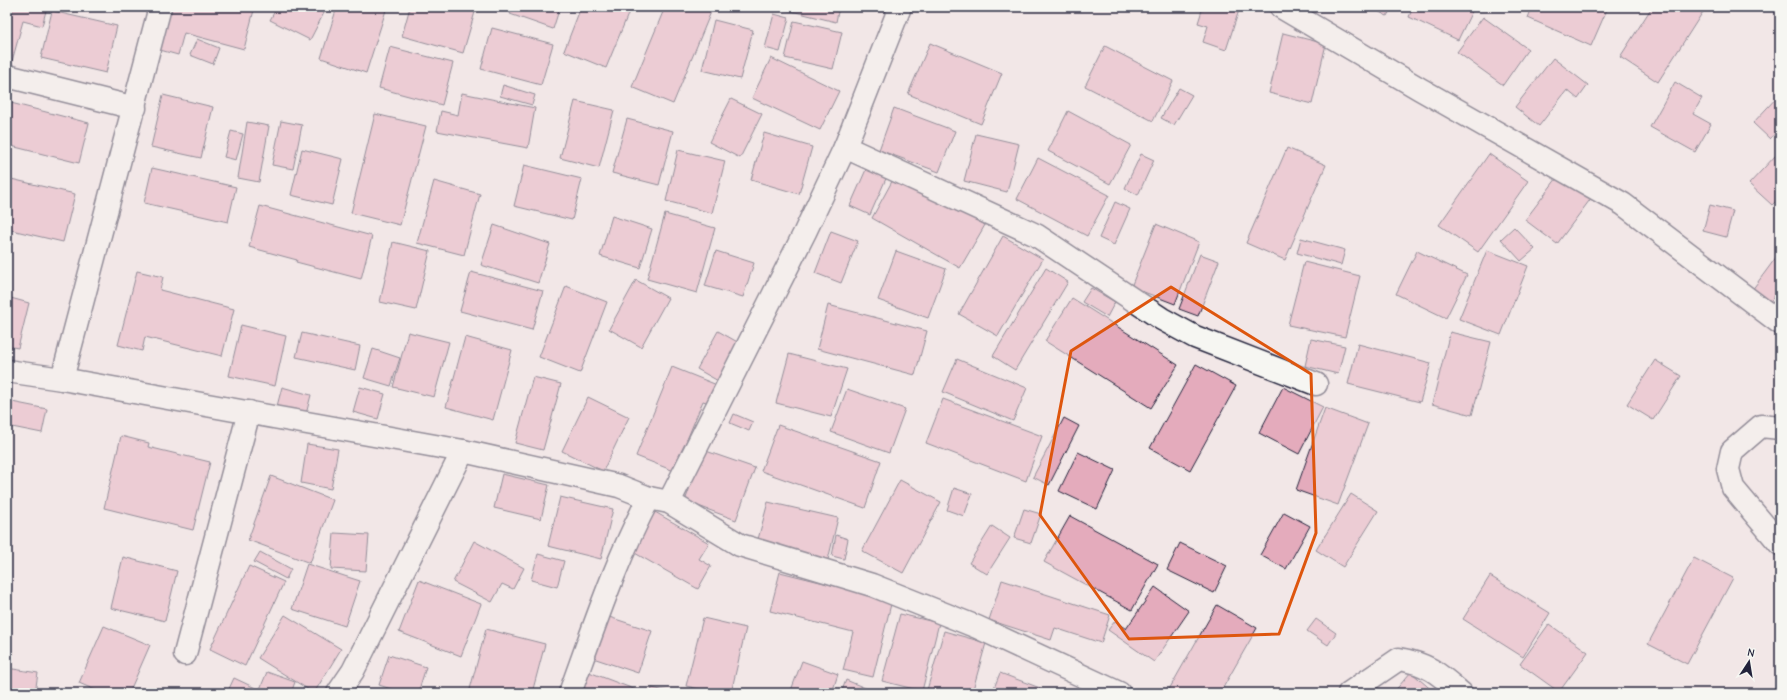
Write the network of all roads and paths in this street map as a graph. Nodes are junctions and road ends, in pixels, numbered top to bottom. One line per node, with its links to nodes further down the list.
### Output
1 (160, 7): 5 (street)
2 (900, 7): 6 (street)
3 (1281, 7): 7 (street)
4 (7, 76): 5 (street)
5 (135, 108): 9 (street)
6 (845, 147): 10 (street); 14 (street)
7 (1780, 323)
8 (7, 371): 9 (street)
9 (62, 379): 11 (street)
10 (1316, 384)
11 (249, 412): 13 (street); 16 (street)
12 (1780, 428): 15 (street)
13 (463, 451): 14 (street); 17 (street)
14 (659, 500): 18 (street); 19 (street)
15 (1780, 544)
16 (184, 654)
17 (338, 693)
18 (570, 693)
19 (1119, 693)
20 (1349, 693): 21 (street)
21 (1461, 693)

